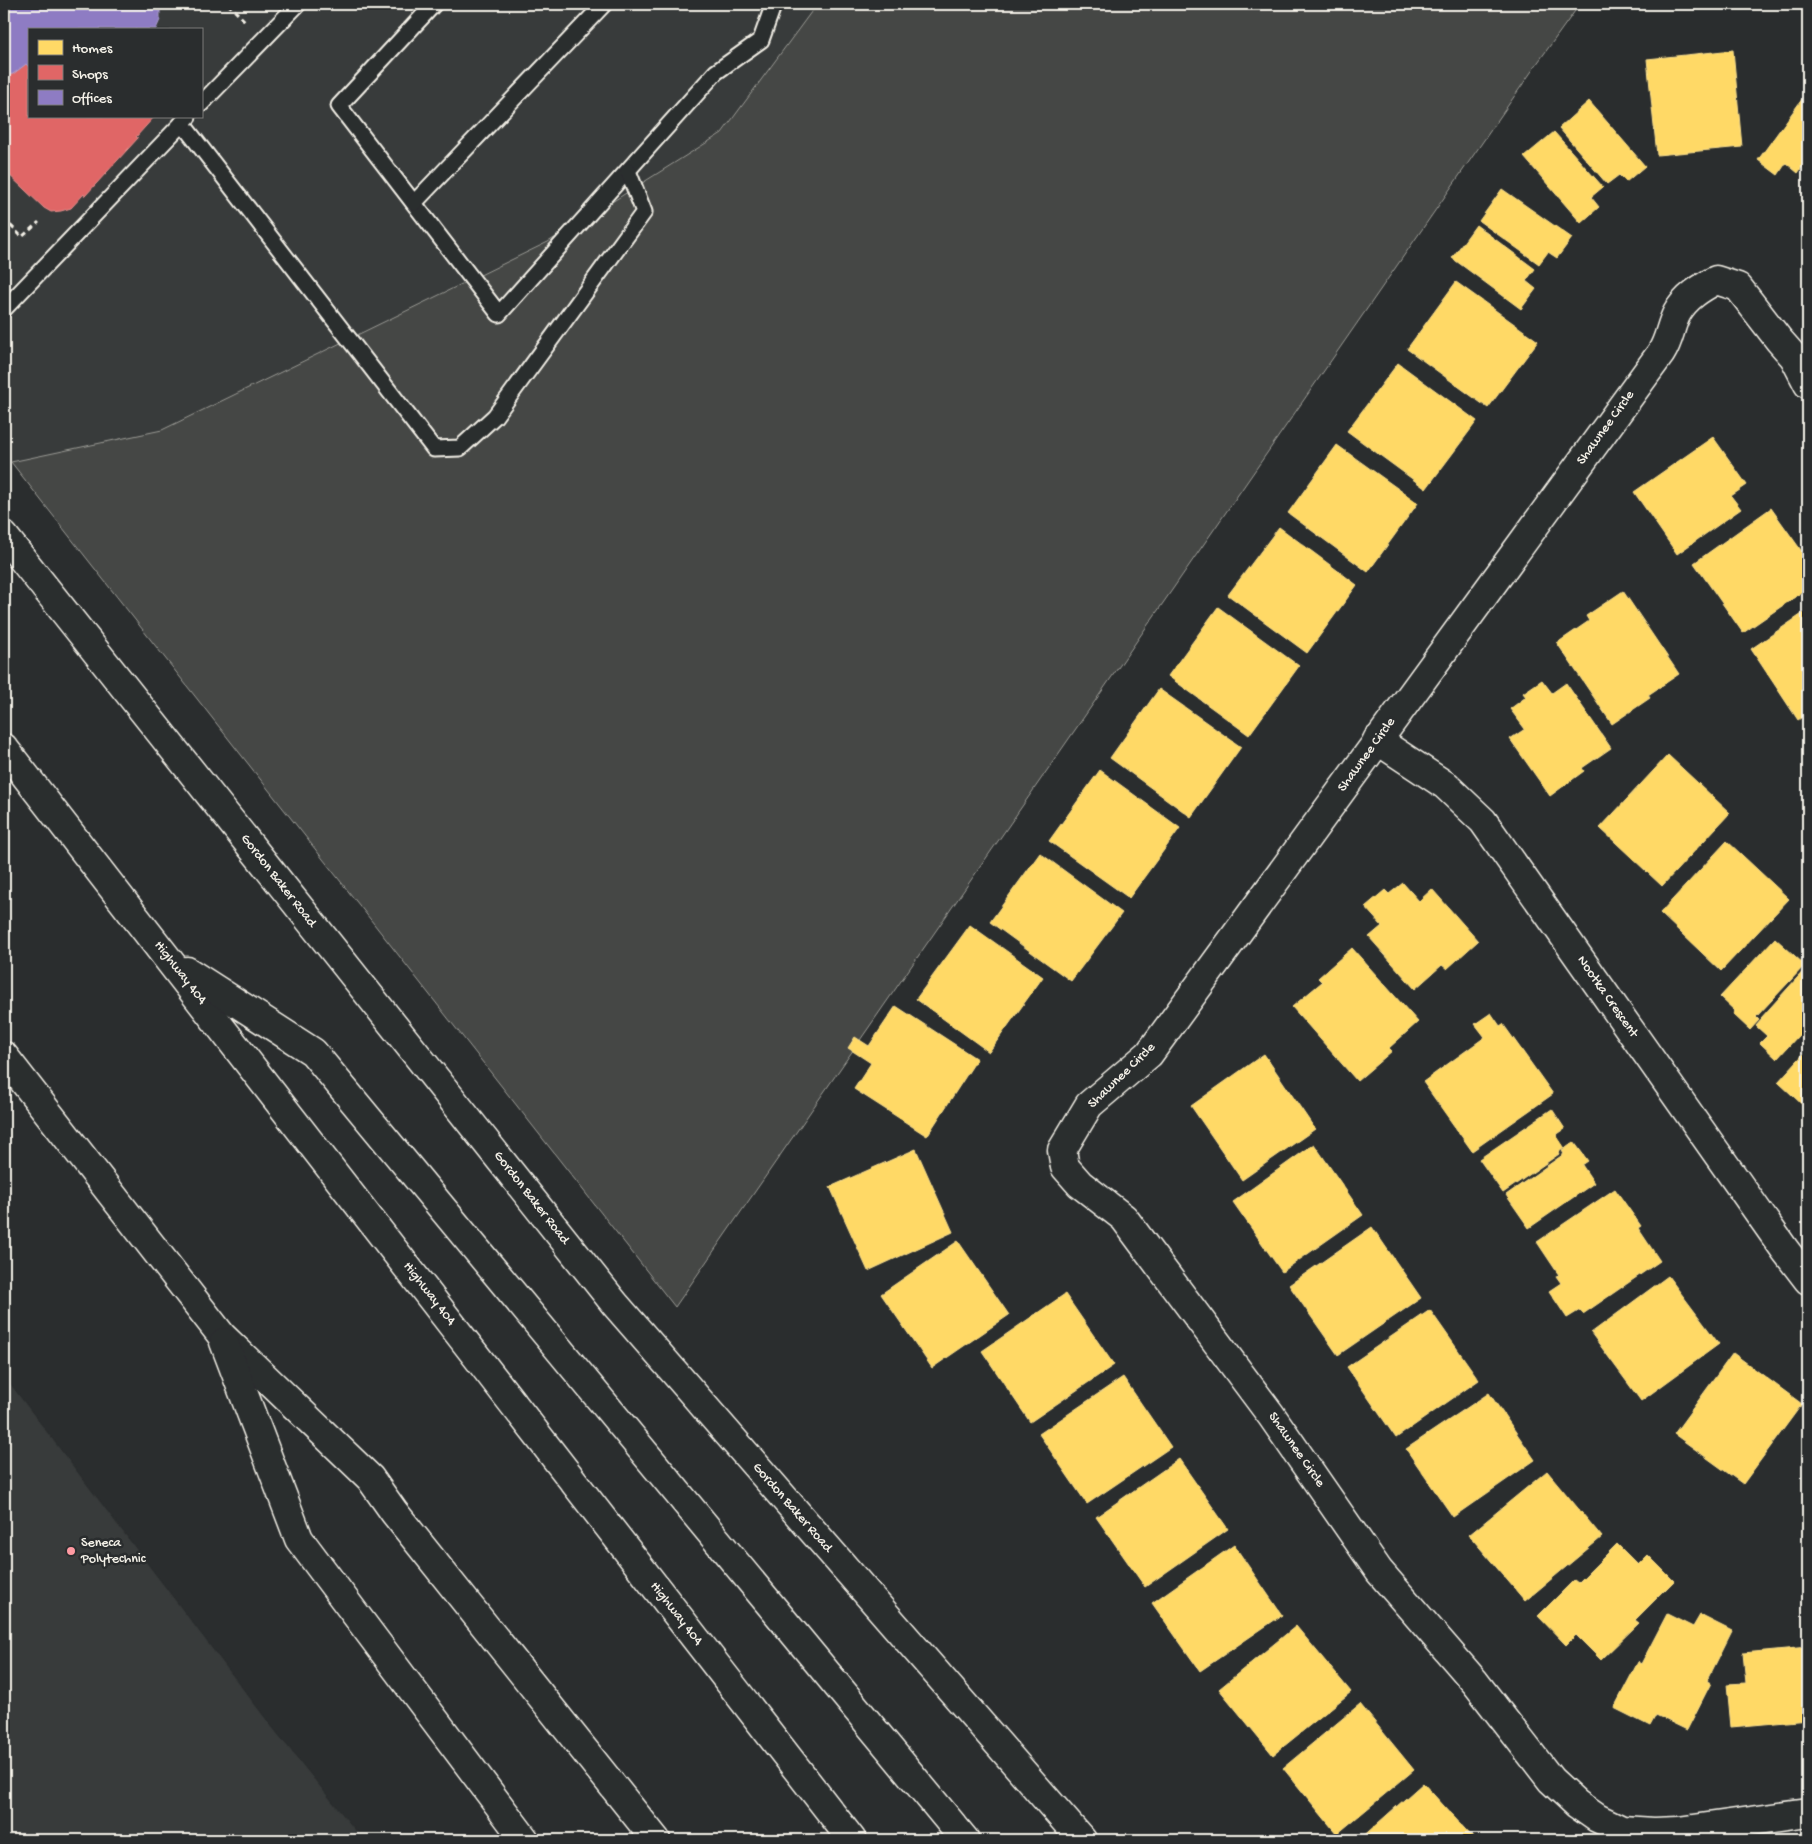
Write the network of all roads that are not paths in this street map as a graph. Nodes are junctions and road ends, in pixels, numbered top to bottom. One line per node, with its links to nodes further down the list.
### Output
1 (298, 4): 5 (lane)
2 (434, 4): 8 (lane)
3 (604, 4): 8 (lane)
4 (770, 4): 7 (lane)
5 (202, 103)
6 (186, 120): 7 (lane); 9 (lane)
7 (628, 171): 8 (lane)
8 (414, 203)
9 (4, 308)
10 (1808, 384): 12 (main road, Shawnee Circle)
11 (4, 536): 23 (main road, Gordon Baker Road)
12 (1378, 740): 16 (main road, Nootka Crescent); 18 (main road, Shawnee Circle)
13 (4, 748): 14 (main road, Highway 404)
14 (170, 959): 21 (main road, Highway 404); 22 (main road)
15 (4, 1056): 17 (main road)
16 (1808, 1280)
17 (222, 1336): 19 (main road); 20 (main road)
18 (1808, 1813)
19 (525, 1840)
20 (656, 1840)
21 (852, 1840)
22 (965, 1840)
23 (1082, 1840)

